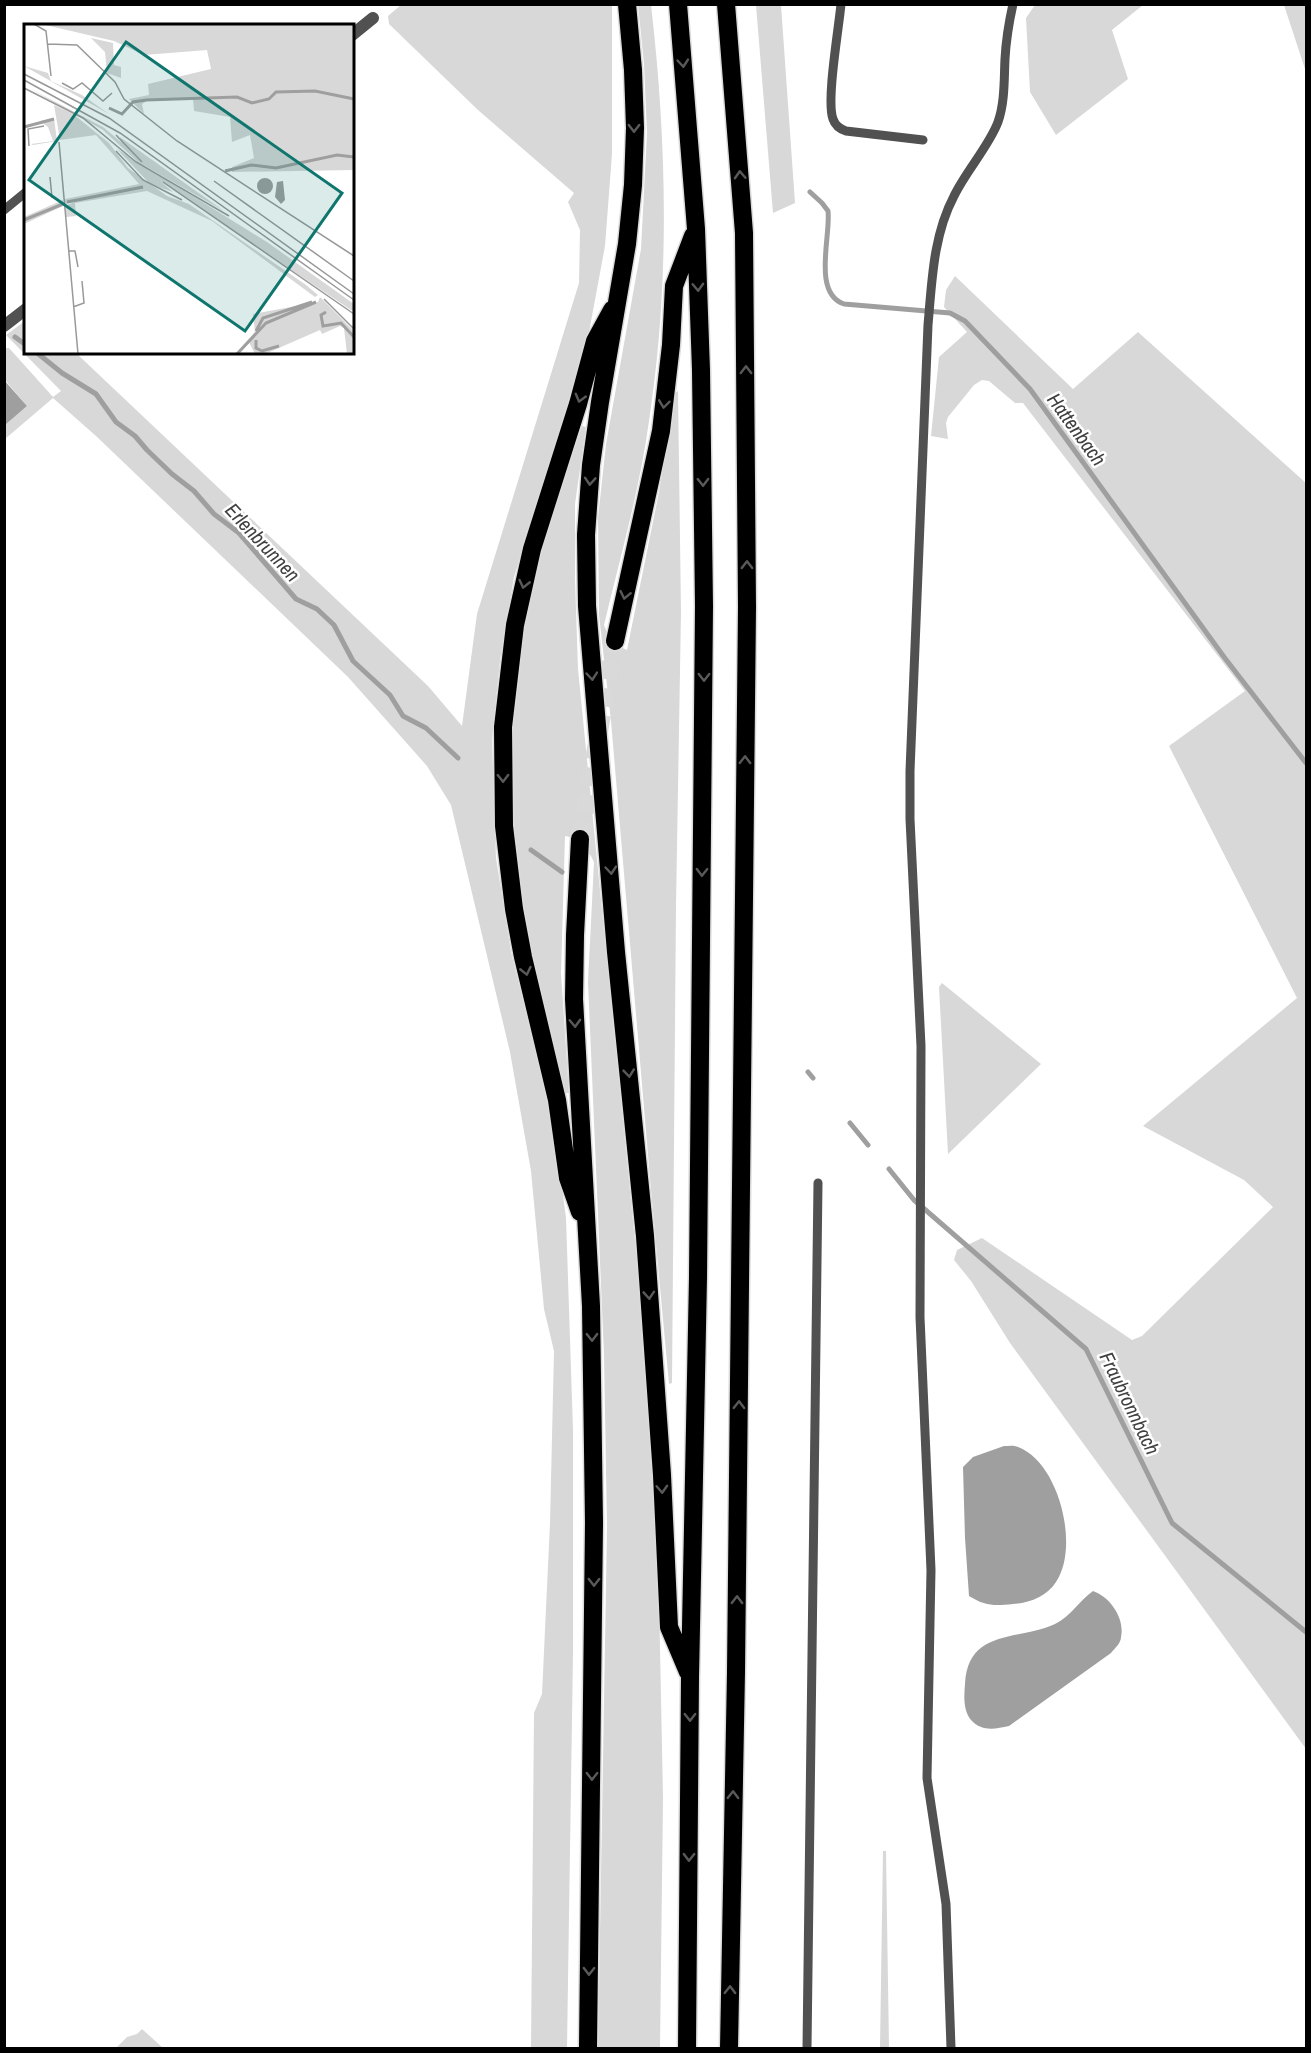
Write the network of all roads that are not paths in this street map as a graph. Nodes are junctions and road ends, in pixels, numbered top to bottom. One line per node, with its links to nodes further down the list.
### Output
1 (627, 4): 12 (highway, one-way to 12)
2 (678, 4): 11 (highway, one-way to 11)
3 (726, 4): 22 (highway, one-way to 3)
4 (841, 4): 8 (lane)
5 (1013, 4): 24 (lane)
6 (374, 18): 7 (street)
7 (354, 33)
8 (923, 140)
9 (24, 194): 10 (lane)
10 (4, 210)
11 (696, 229): 15 (highway, one-way to 15); 19 (highway, one-way to 19)
12 (619, 299): 18 (highway, one-way to 18); 19 (highway, one-way to 19)
13 (24, 311): 14 (street)
14 (4, 327)
15 (615, 641)
16 (580, 838): 18 (highway, one-way to 18)
17 (818, 1183): 23 (lane)
18 (588, 1236): 20 (highway, one-way to 20)
19 (690, 1677): 21 (highway, one-way to 21)
20 (588, 2049)
21 (687, 2049)
22 (729, 2049)
23 (807, 2049)
24 (951, 2049)

